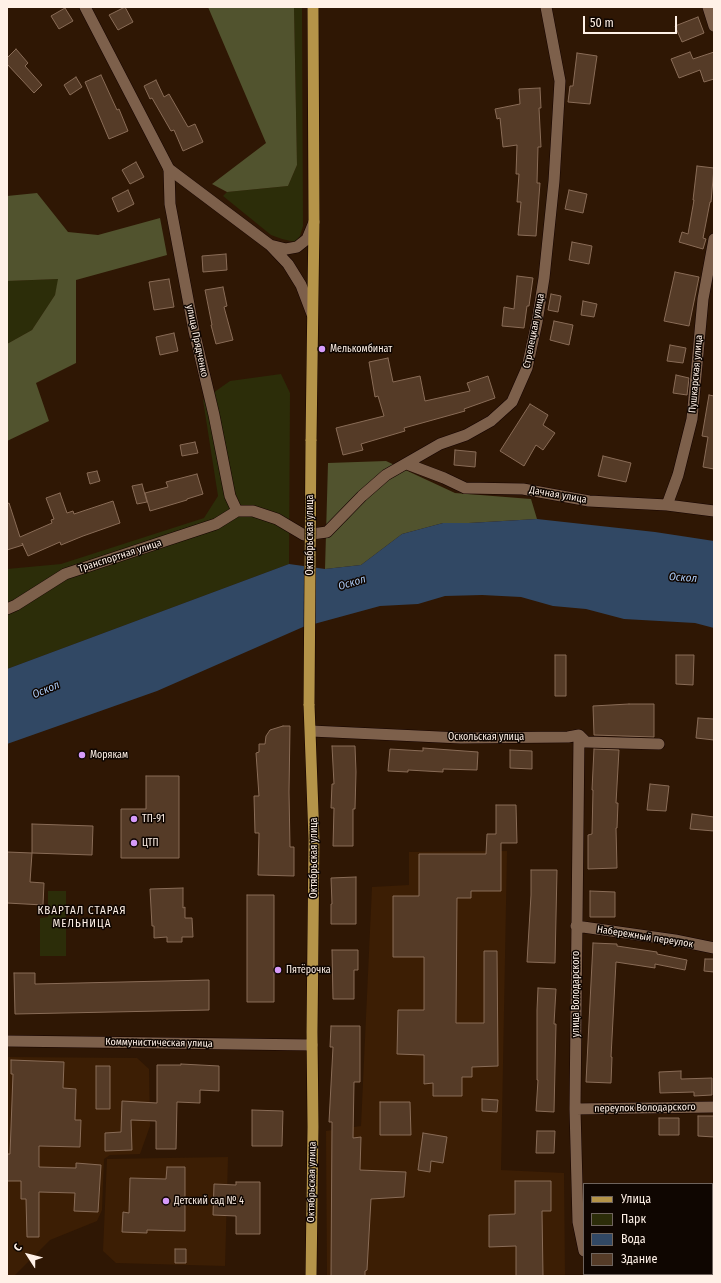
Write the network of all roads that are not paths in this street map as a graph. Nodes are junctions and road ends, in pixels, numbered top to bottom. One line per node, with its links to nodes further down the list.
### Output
1 (85, 7): 6 (street, улица Прядченко)
2 (313, 7): 7 (main road, улица Прядченко)
3 (546, 7): 12 (street, Стрелецкая улица)
4 (708, 7): 5 (street)
5 (714, 26)
6 (168, 169): 9 (street, улица Прядченко); 14 (street, улица Прядченко)
7 (314, 221): 9 (street, улица Прядченко); 10 (main road, улица Прядченко)
8 (714, 239): 13 (street, Пушкарская улица)
9 (270, 245): 10 (street, улица Прядченко)
10 (313, 316): 11 (main road, улица Прядченко)
11 (311, 441): 17 (main road, Октябрьская улица, bridge)
12 (407, 464): 13 (street, Дачная улица); 14 (street, Стрелецкая улица)
13 (667, 506): 15 (street, Дачная улица)
14 (237, 511): 16 (street, Транспортная улица)
15 (714, 511)
16 (7, 609)
17 (311, 731): 18 (street, Оскольская улица); 23 (main road, Октябрьская улица)
18 (579, 736): 19 (street, Оскольская улица); 20 (street, улица Володарского)
19 (659, 744)
20 (576, 926): 21 (street, Набережный переулок); 25 (street, улица Володарского)
21 (714, 948)
22 (7, 1041): 23 (street, Коммунистическая улица)
23 (312, 1045): 27 (main road, Октябрьская улица)
24 (714, 1107): 25 (street, переулок Володарского)
25 (575, 1109): 26 (street, улица Володарского)
26 (583, 1246)
27 (311, 1276)

